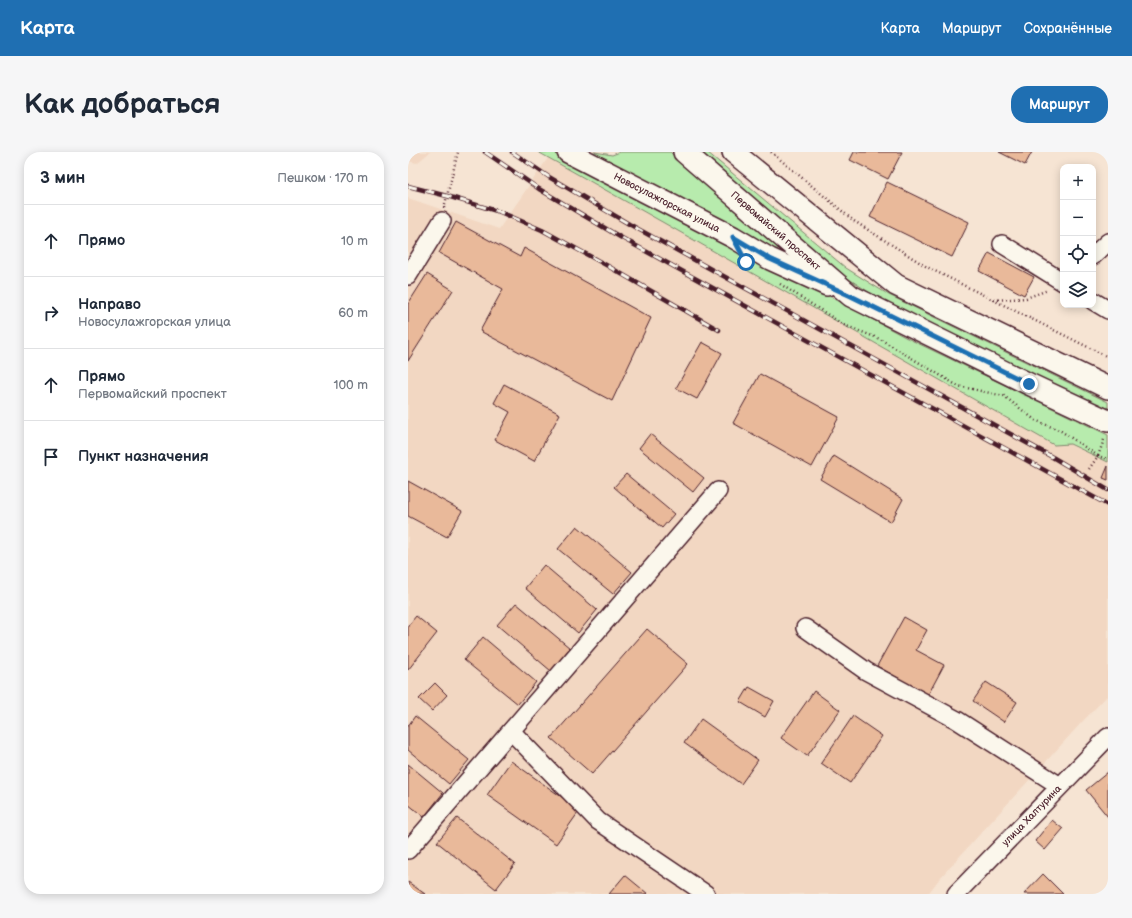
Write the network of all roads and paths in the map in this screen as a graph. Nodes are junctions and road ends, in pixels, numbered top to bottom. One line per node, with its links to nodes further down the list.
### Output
1 (458, 152): 6 (path)
2 (568, 152): 13 (main road, Новосулажгорская улица)
3 (684, 152): 13 (main road, Первомайский проспект)
4 (733, 152): 18 (main road)
5 (771, 152): 14 (path)
6 (442, 221): 10 (street)
7 (1108, 242): 9 (street)
8 (1002, 244): 12 (street)
9 (1096, 253)
10 (408, 276)
11 (779, 283): 20 (path)
12 (1056, 286): 14 (path)
13 (851, 296): 19 (main road, Первомайский проспект)
14 (994, 300): 17 (path)
15 (1096, 303): 16 (street)
16 (1108, 310)
17 (1108, 357)
18 (1108, 388)
19 (1107, 428): 20 (path)
20 (1098, 456): 21 (path); 22 (path)
21 (1108, 459)
22 (1089, 469)
23 (718, 491): 25 (street)
24 (805, 628): 27 (street)
25 (511, 731): 28 (street); 29 (street)
26 (1108, 737): 27 (street, улица Халтурина)
27 (1060, 786): 30 (street, улица Халтурина)
28 (408, 850)
29 (706, 894)
30 (956, 894)

